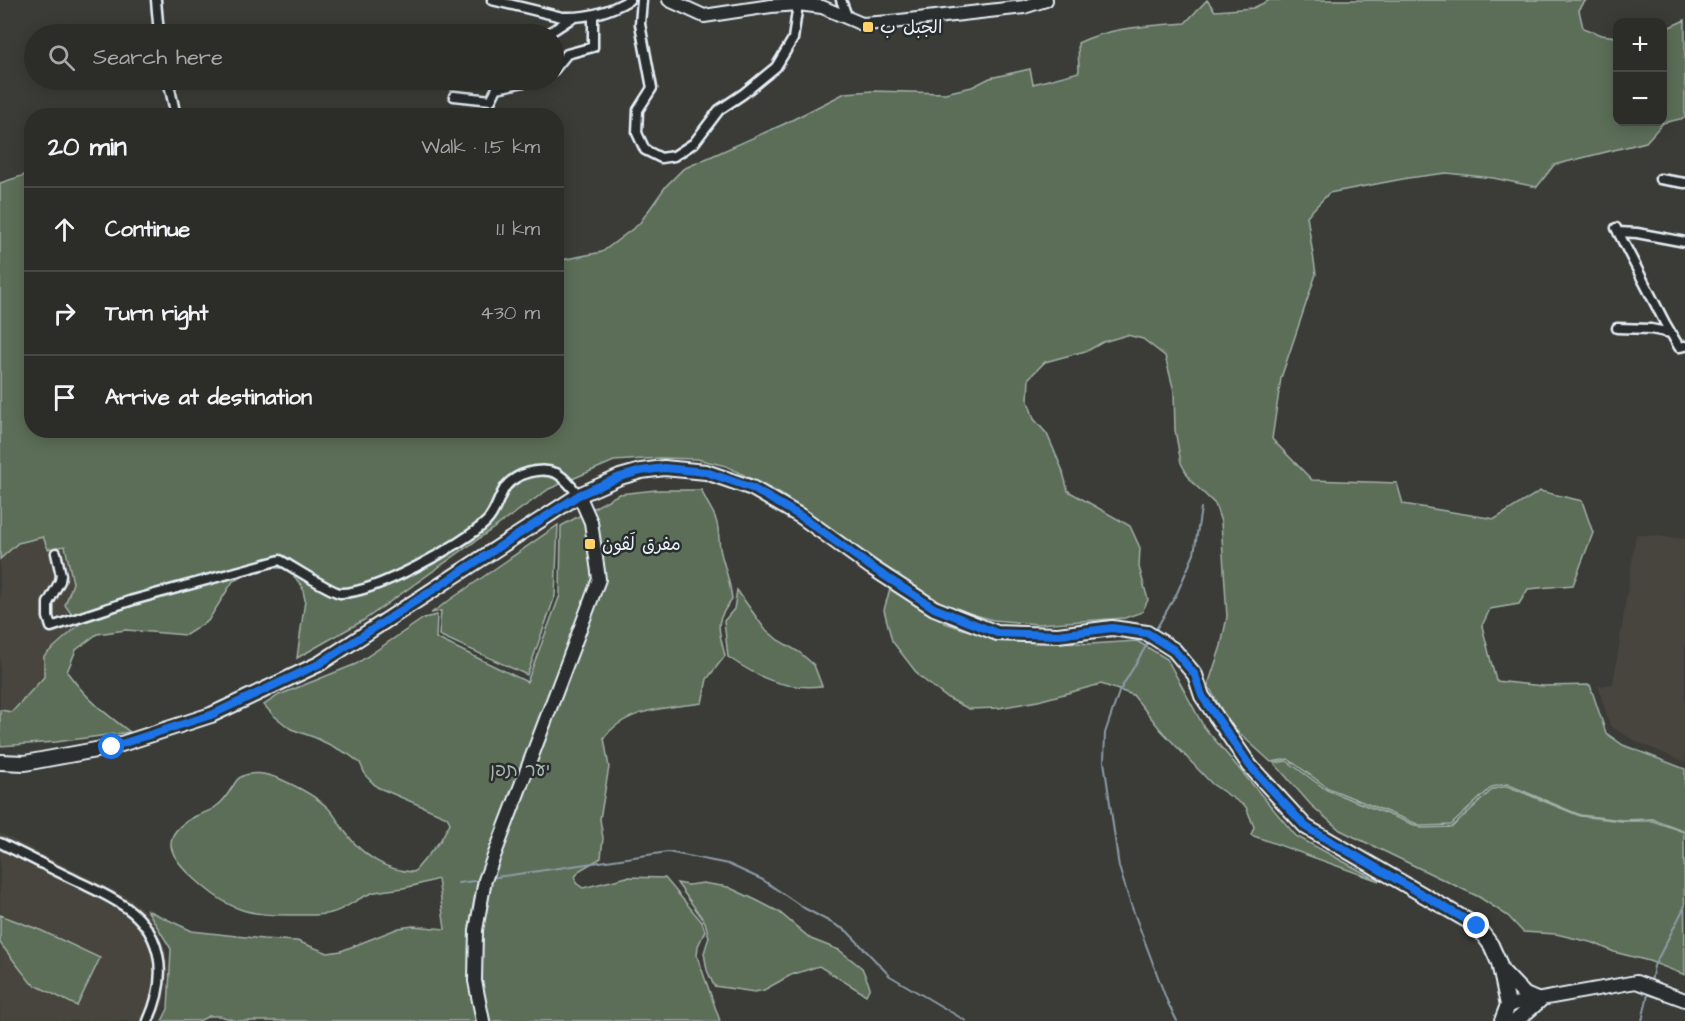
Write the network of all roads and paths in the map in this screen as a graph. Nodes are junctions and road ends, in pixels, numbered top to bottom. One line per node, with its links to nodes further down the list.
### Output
1 (156, 0): 12 (street)
2 (492, 0): 11 (street)
3 (629, 0): 9 (street)
4 (642, 0): 8 (street)
5 (669, 0): 8 (main road)
6 (841, 0): 10 (street)
7 (1046, 0): 10 (main road)
8 (798, 4): 10 (main road)
9 (592, 15): 11 (street); 14 (street)
10 (847, 16)
11 (572, 18): 13 (street)
12 (158, 24)
13 (563, 24)
14 (564, 58)
15 (170, 90): 18 (street)
16 (496, 90): 17 (street)
17 (454, 96)
18 (174, 108)
19 (1660, 179): 20 (street)
20 (1685, 183)
21 (1685, 242): 23 (street)
22 (1617, 328): 23 (street)
23 (1671, 333): 24 (street)
24 (1685, 345)
25 (579, 495): 26 (street); 27 (main road); 29 (main road); 34 (main road)
26 (56, 553)
27 (0, 762)
28 (0, 843): 33 (street)
29 (1501, 970): 31 (main road); 32 (main road)
30 (1685, 1000): 31 (main road)
31 (1539, 1001): 32 (main road); 36 (main road)
32 (1508, 1005): 35 (main road)
33 (148, 1021)
34 (483, 1021)
35 (1502, 1021)
36 (1516, 1021)

